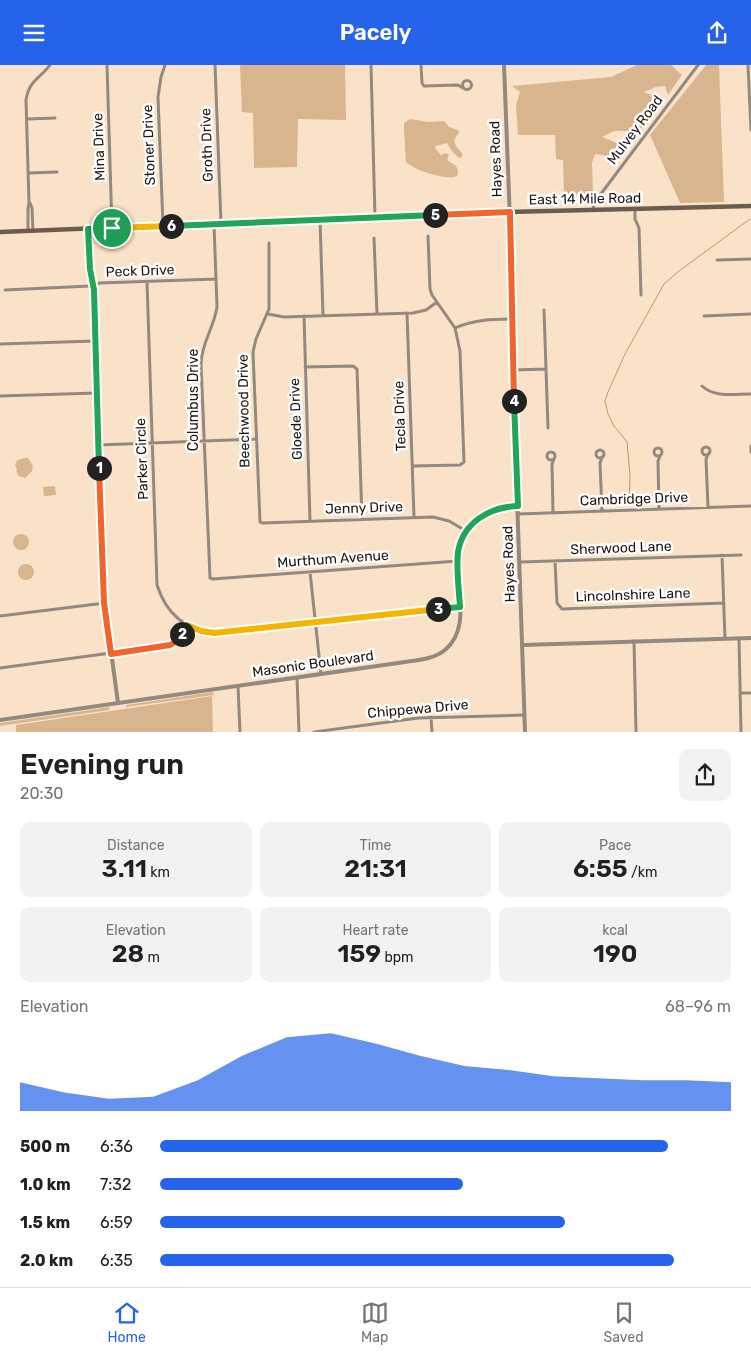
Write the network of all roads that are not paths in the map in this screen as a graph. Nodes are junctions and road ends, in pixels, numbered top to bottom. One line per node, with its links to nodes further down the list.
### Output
1 (50, 65): 12 (street)
2 (107, 65): 25 (street, Mina Drive)
3 (165, 65): 24 (street, Stoner Drive)
4 (216, 65): 22 (street, Groth Drive)
5 (371, 65): 20 (street)
6 (421, 65): 10 (street)
7 (504, 65): 19 (street, Hayes Road)
8 (698, 65): 17 (street, Mulvey Road)
9 (748, 65): 13 (street)
10 (463, 85)
11 (55, 118): 12 (street)
12 (27, 119): 15 (street)
13 (751, 130)
14 (57, 172): 15 (street)
15 (29, 173): 27 (street)
16 (751, 206): 18 (main road, East 14 Mile Road)
17 (593, 209): 18 (main road, East 14 Mile Road); 19 (main road, East 14 Mile Road)
18 (635, 209): 38 (street)
19 (510, 212): 20 (main road, East 14 Mile Road); 48 (street, Hayes Road)
20 (375, 217): 21 (main road, East 14 Mile Road)
21 (320, 219): 22 (main road, East 14 Mile Road); 45 (street)
22 (221, 223): 23 (main road, East 14 Mile Road)
23 (214, 224): 24 (main road, East 14 Mile Road); 34 (street, Columbus Drive)
24 (163, 226): 25 (main road, East 14 Mile Road)
25 (112, 228): 26 (main road, East 14 Mile Road)
26 (88, 229): 27 (main road, East 14 Mile Road); 36 (street)
27 (30, 231): 28 (main road, East 14 Mile Road)
28 (0, 232)
29 (428, 236): 39 (street)
30 (374, 239): 43 (street)
31 (268, 243): 42 (street, Beechwood Drive)
32 (751, 259): 33 (street)
33 (717, 260)
34 (216, 279): 35 (street, Peck Drive); 61 (street, Columbus Drive)
35 (147, 282): 36 (street, Peck Drive); 62 (street, Parker Circle)
36 (93, 285): 37 (street, Peck Drive); 50 (street)
37 (6, 290)
38 (641, 295)
39 (437, 302): 41 (street); 49 (street)
40 (544, 310): 53 (street)
41 (407, 313): 43 (street); 78 (street, Tecla Drive)
42 (268, 314): 46 (street); 60 (street, Beechwood Drive)
43 (377, 314): 45 (street)
44 (751, 314): 47 (street)
45 (323, 315): 46 (street)
46 (304, 316): 52 (street, Gloede Drive)
47 (704, 316)
48 (512, 319): 49 (street); 54 (street, Hayes Road)
49 (455, 328): 78 (street)
50 (95, 341): 51 (street); 56 (street)
51 (0, 344)
52 (305, 367): 87 (street); 89 (street, Gloede Drive)
53 (546, 369): 54 (street); 59 (street)
54 (514, 370): 79 (street, Hayes Road)
55 (702, 386): 57 (street)
56 (97, 393): 58 (street); 63 (street)
57 (751, 394)
58 (0, 396)
59 (548, 427)
60 (256, 439): 61 (street); 88 (street, Beechwood Drive)
61 (204, 441): 62 (street); 97 (street, Columbus Drive)
62 (153, 443): 63 (street); 103 (street, Parker Circle)
63 (99, 445): 98 (street)
64 (751, 447): 65 (street)
65 (751, 452)
66 (703, 454): 67 (street); 67 (street); 74 (street)
67 (708, 454): 74 (street)
68 (655, 455): 69 (street); 69 (street); 75 (street)
69 (660, 455): 75 (street)
70 (597, 457): 71 (street); 71 (street); 76 (street)
71 (602, 457): 76 (street)
72 (549, 459): 73 (street); 73 (street); 77 (street)
73 (554, 459): 77 (street)
74 (706, 459): 81 (street)
75 (658, 461): 82 (street)
76 (600, 463): 83 (street)
77 (552, 464): 84 (street)
78 (413, 466): 86 (street, Tecla Drive)
79 (518, 506): 85 (street, Hayes Road); 90 (street, Masonic Boulevard)
80 (751, 506): 81 (street, Cambridge Drive)
81 (708, 507): 82 (street, Cambridge Drive)
82 (659, 509): 83 (street, Cambridge Drive)
83 (602, 511): 84 (street, Cambridge Drive)
84 (553, 513): 85 (street, Cambridge Drive)
85 (518, 514): 95 (street, Hayes Road)
86 (414, 517): 87 (street, Jenny Drive); 90 (street, Jenny Drive)
87 (362, 519): 89 (street, Jenny Drive)
88 (260, 521): 89 (street, Jenny Drive)
89 (310, 521)
90 (466, 531): 93 (street, Masonic Boulevard)
91 (722, 555): 92 (street, Sherwood Lane); 94 (street, Sherwood Lane); 99 (street)
92 (740, 555)
93 (458, 561): 96 (street, Murthum Avenue); 100 (street, Masonic Boulevard)
94 (556, 561): 95 (street, Sherwood Lane); 99 (street, Lincolnshire Lane)
95 (520, 562): 108 (street, Hayes Road)
96 (310, 572): 97 (street, Murthum Avenue); 102 (street)
97 (210, 578)
98 (104, 603): 101 (street); 109 (street)
99 (724, 603): 106 (street)
100 (460, 607): 102 (street); 111 (street, Masonic Boulevard)
101 (0, 616)
102 (314, 622): 103 (street); 111 (street)
103 (187, 625): 109 (street)
104 (739, 638): 105 (street); 106 (street); 114 (street)
105 (751, 638)
106 (725, 639): 107 (street)
107 (634, 641): 108 (street); 126 (street)
108 (523, 645): 117 (street, Hayes Road)
109 (111, 654): 110 (street); 116 (street)
110 (0, 668)
111 (321, 674): 112 (street, Masonic Boulevard)
112 (297, 678): 113 (street, Masonic Boulevard); 122 (street)
113 (238, 686): 116 (street, Masonic Boulevard); 121 (street)
114 (740, 693): 115 (street); 127 (street)
115 (751, 693)
116 (118, 703): 119 (street, Masonic Boulevard)
117 (524, 715): 118 (street, Chippewa Drive); 125 (street, Hayes Road)
118 (431, 717): 120 (street, Chippewa Drive); 124 (street)
119 (0, 721)
120 (342, 730): 123 (street, Chippewa Drive)
121 (240, 732)
122 (299, 732)
123 (314, 732)
124 (432, 732)
125 (525, 732)
126 (636, 732)
127 (741, 732)

